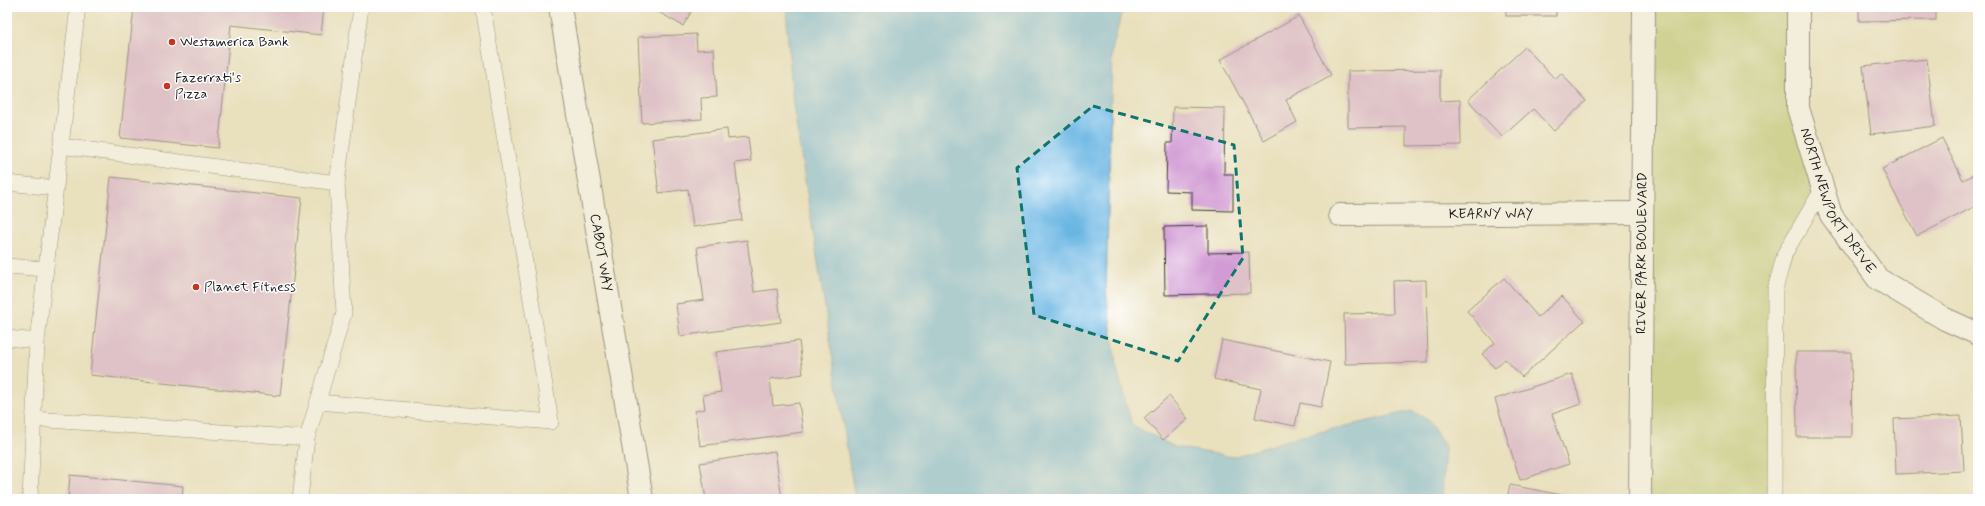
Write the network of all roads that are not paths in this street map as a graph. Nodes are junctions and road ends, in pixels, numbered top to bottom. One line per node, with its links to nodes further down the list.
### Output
1 (78, 7): 7 (lane)
2 (361, 7): 9 (lane)
3 (483, 7): 19 (lane)
4 (560, 7): 24 (street, CABOT WAY)
5 (1644, 7): 12 (street, RIVER PARK BOULEVARD)
6 (1798, 7): 11 (street, NORTH NEWPORT DRIVE)
7 (61, 146): 9 (lane); 10 (lane)
8 (7, 183): 10 (lane)
9 (337, 183): 19 (lane)
10 (55, 188): 15 (lane)
11 (1823, 188): 16 (street, NORTH NEWPORT DRIVE); 26 (lane)
12 (1642, 213): 13 (street, KEARNY WAY); 25 (street, RIVER PARK BOULEVARD)
13 (1340, 215)
14 (7, 266): 15 (lane)
15 (45, 269): 18 (lane)
16 (1978, 334)
17 (7, 338): 18 (lane)
18 (37, 341): 20 (lane)
19 (318, 402): 21 (lane)
20 (34, 419): 21 (lane); 22 (lane)
21 (307, 438): 23 (lane)
22 (30, 499)
23 (300, 499)
24 (642, 499)
25 (1640, 499)
26 (1774, 499)

